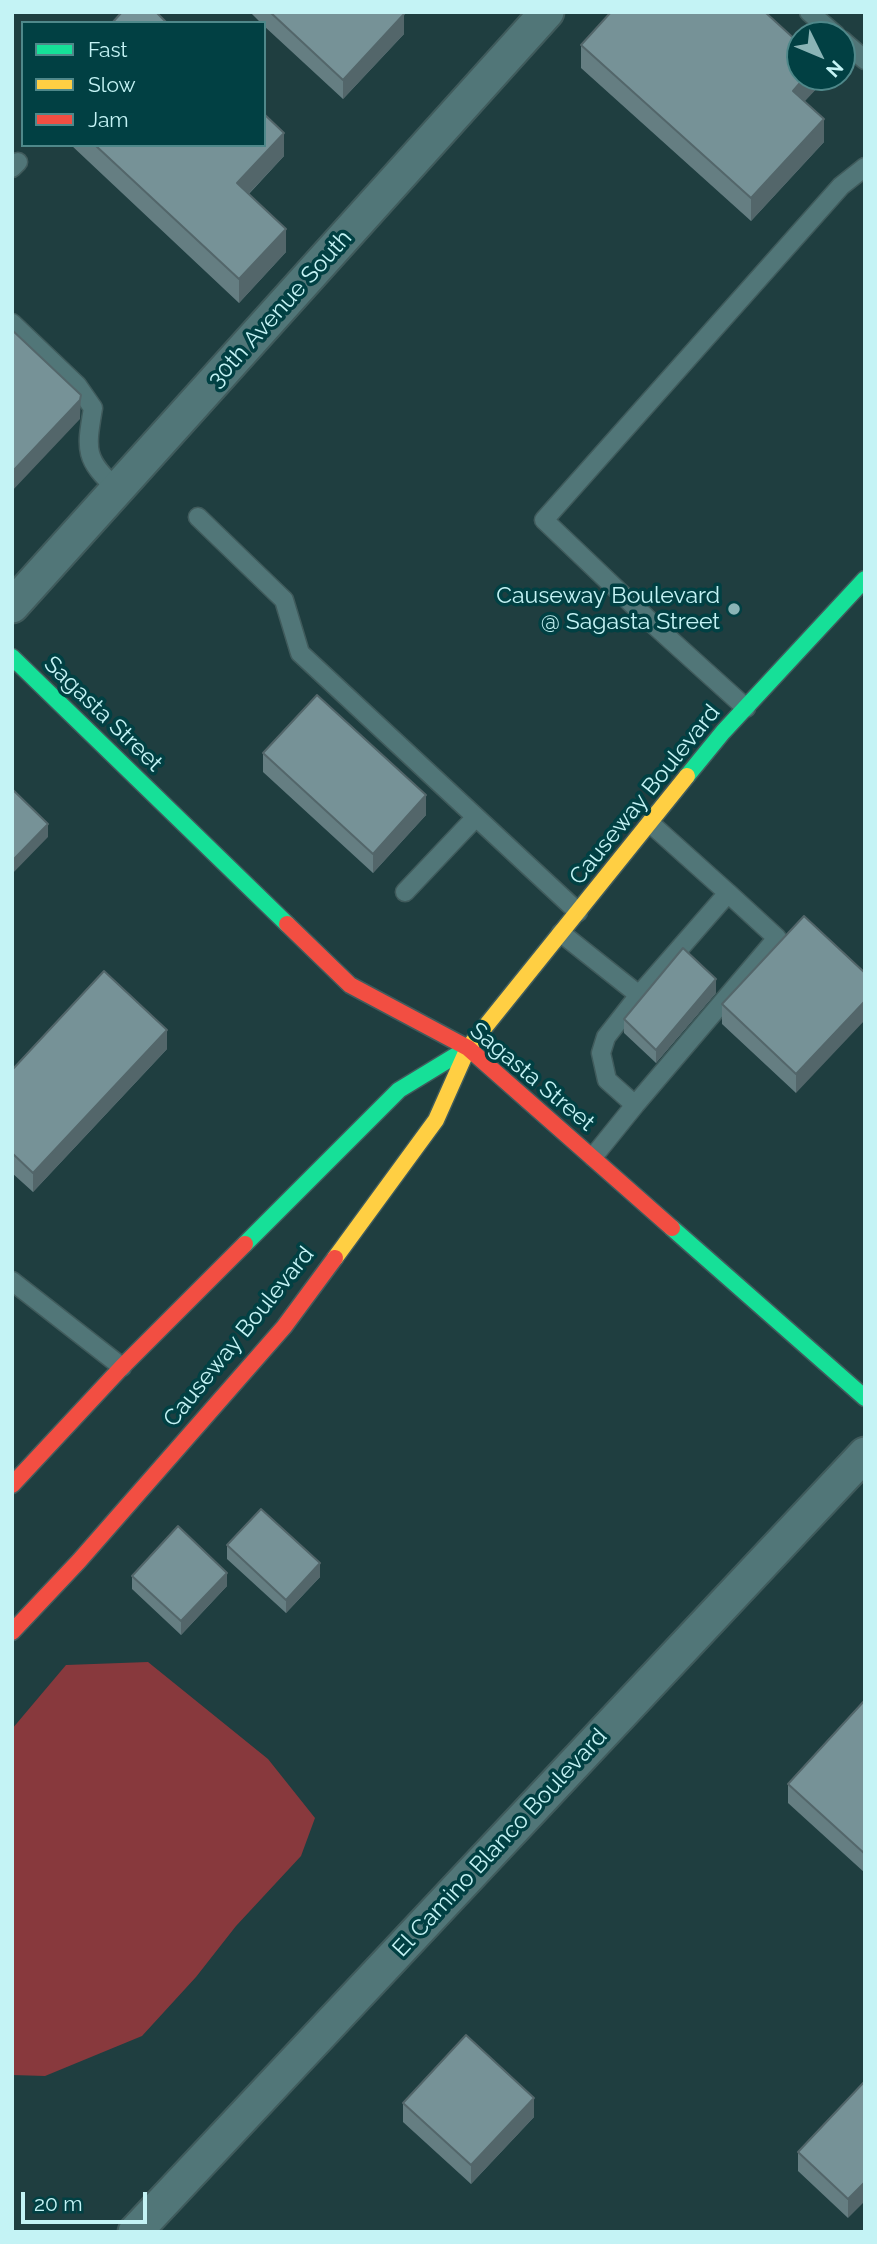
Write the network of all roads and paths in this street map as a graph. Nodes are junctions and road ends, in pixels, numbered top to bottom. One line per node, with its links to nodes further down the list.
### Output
1 (547, 12): 4 (street, 30th Avenue South)
2 (865, 167): 9 (lane)
3 (12, 323): 4 (lane)
4 (117, 489): 7 (street, 30th Avenue South)
5 (198, 517): 10 (lane)
6 (865, 579): 9 (main road, Causeway Boulevard)
7 (12, 606)
8 (12, 657): 17 (main road, Sagasta Street)
9 (746, 708): 11 (main road, Causeway Boulevard)
10 (476, 817): 12 (lane); 14 (lane)
11 (650, 823): 13 (lane); 14 (main road, Causeway Boulevard)
12 (405, 892)
13 (728, 894): 16 (lane); 18 (lane)
14 (578, 912): 15 (main road, Causeway Boulevard)
15 (561, 933): 16 (lane); 17 (main road, Causeway Boulevard)
16 (639, 995): 18 (lane)
17 (468, 1048): 19 (main road, Sagasta Street); 21 (main road, Causeway Boulevard); 25 (main road, Causeway Boulevard)
18 (635, 1105): 19 (lane)
19 (593, 1157): 22 (main road, Sagasta Street)
20 (12, 1281): 21 (lane)
21 (122, 1367): 24 (main road, Causeway Boulevard)
22 (865, 1398)
23 (865, 1454): 26 (street, El Camino Blanco Boulevard)
24 (12, 1485)
25 (12, 1632)
26 (135, 2232)

